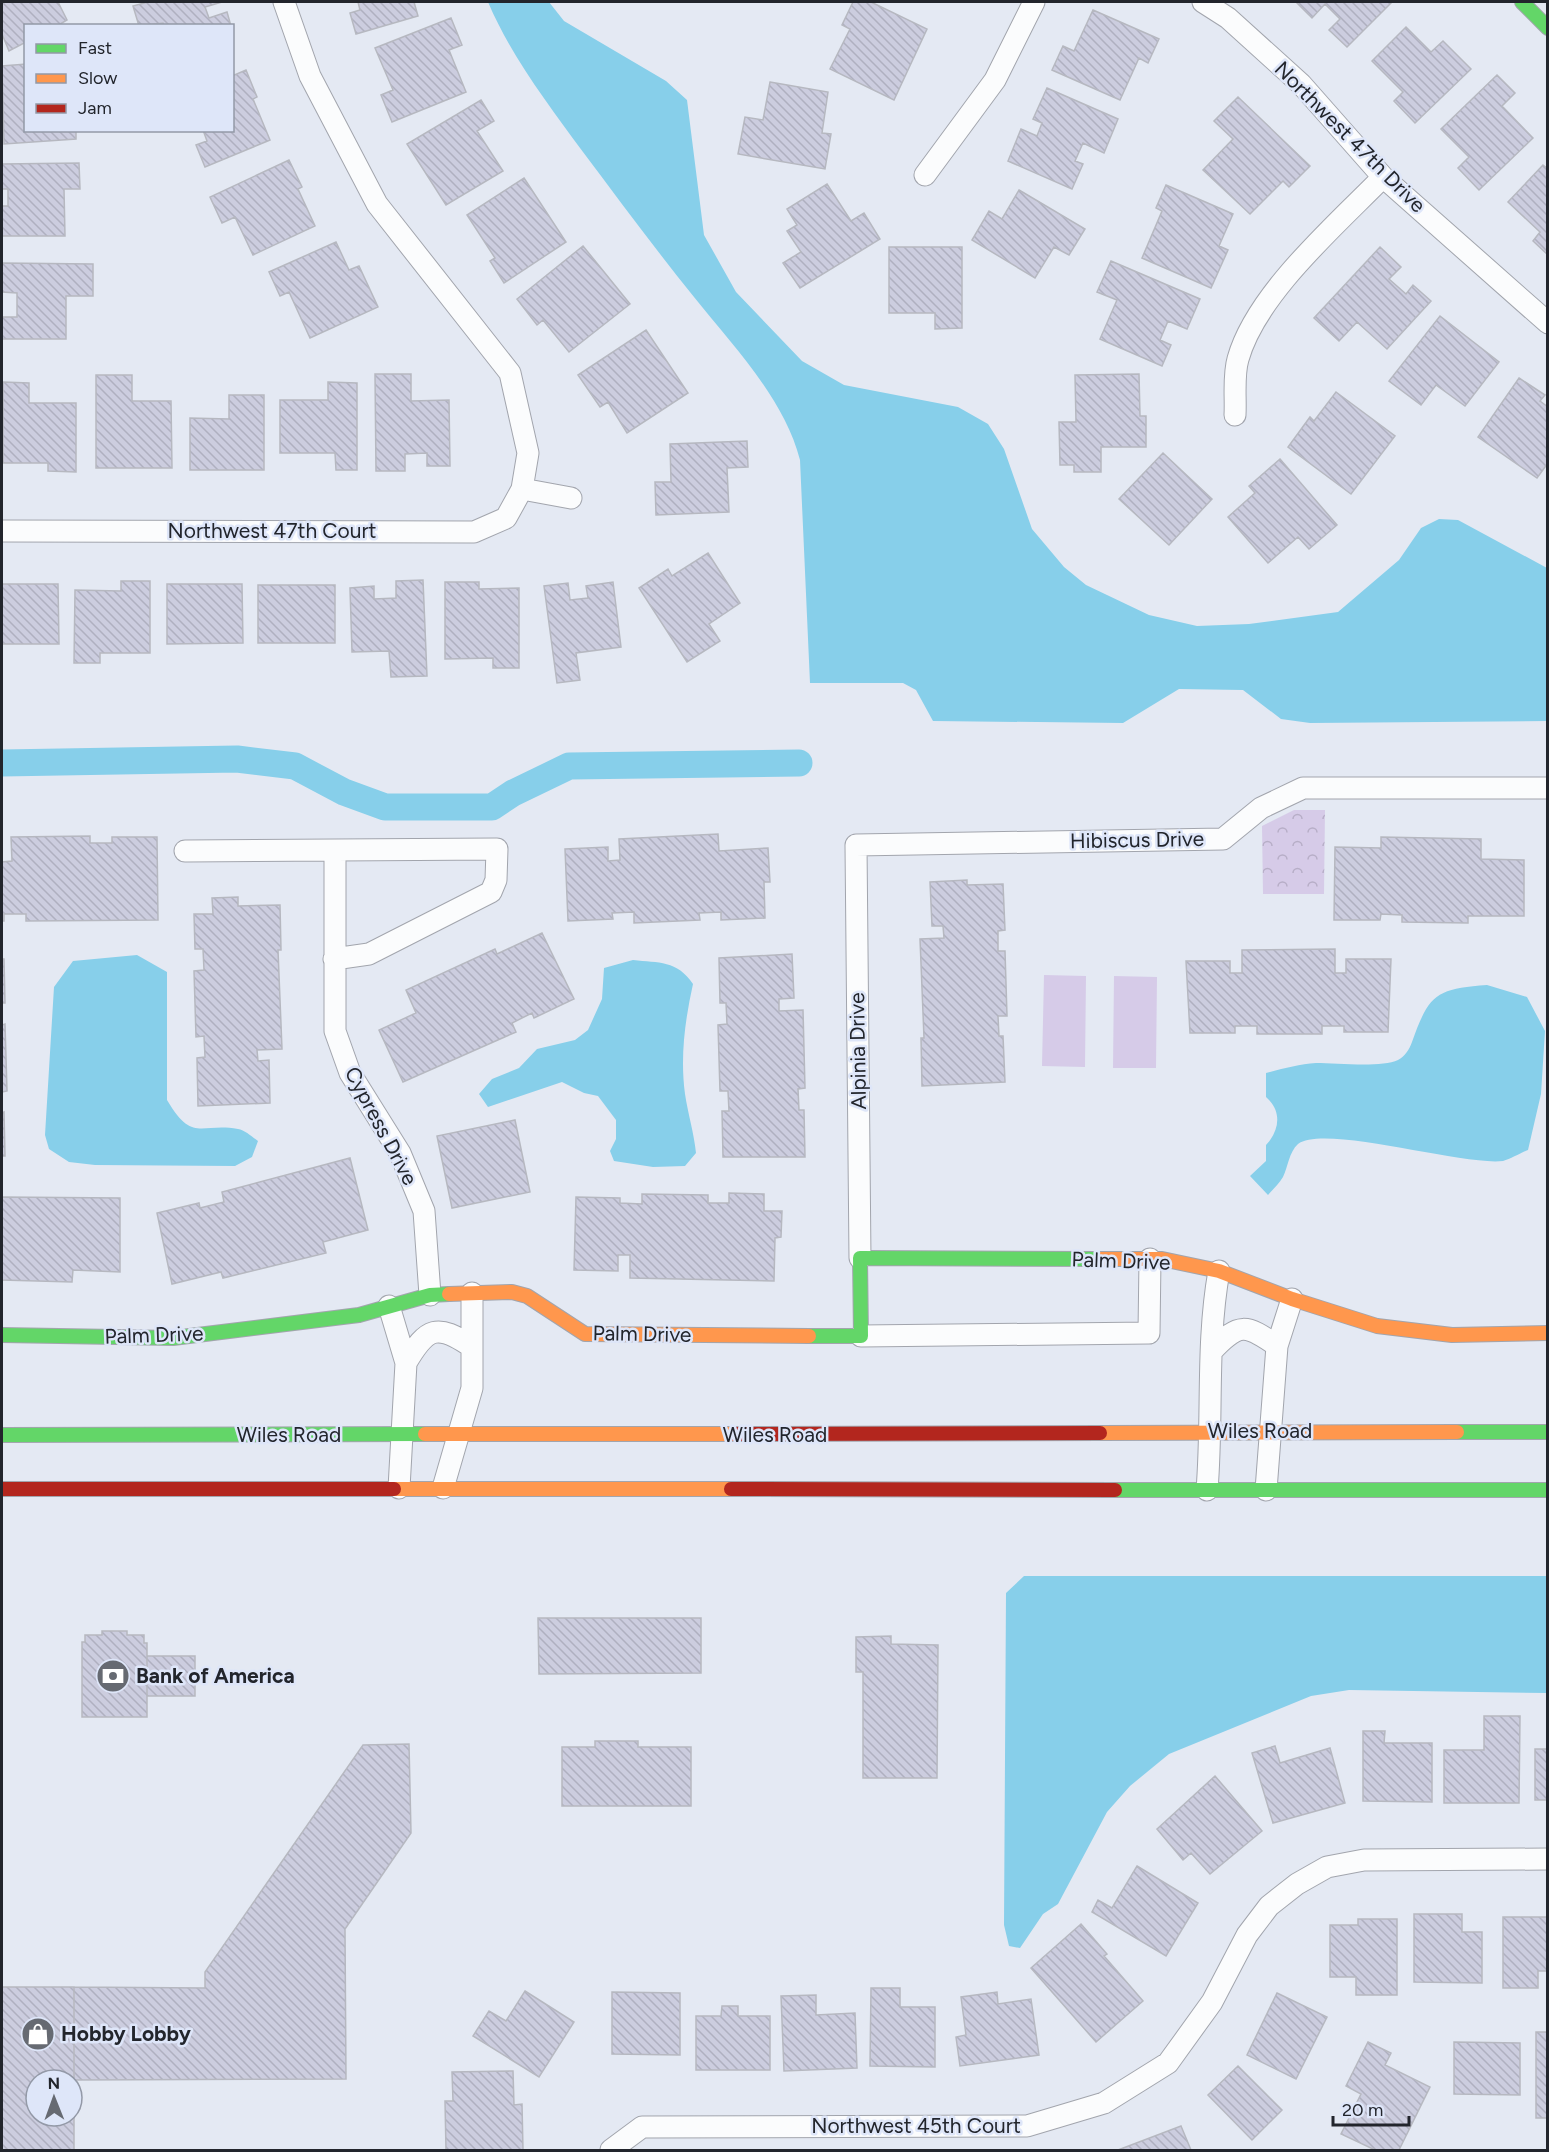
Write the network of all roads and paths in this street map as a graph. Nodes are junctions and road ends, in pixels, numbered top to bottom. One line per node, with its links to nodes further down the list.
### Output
1 (284, 2): 10 (street, Northwest 47th Court)
2 (1034, 2): 6 (street)
3 (1203, 2): 7 (street, Northwest 47th Drive)
4 (1522, 2): 5 (main road)
5 (1548, 28)
6 (925, 175)
7 (1383, 177): 8 (street, Northwest 47th Drive); 9 (street)
8 (1548, 323)
9 (1235, 415)
10 (522, 489): 11 (street); 12 (street, Northwest 47th Court)
11 (571, 498)
12 (2, 531)
13 (1548, 788): 14 (street, Hibiscus Drive)
14 (856, 845): 18 (street, Alpinia Drive)
15 (335, 850): 16 (street); 17 (street, Cypress Drive); 17 (street)
16 (185, 851)
17 (334, 959): 22 (street, Cypress Drive)
18 (860, 1258): 19 (main road, Palm Drive); 27 (main road)
19 (1150, 1259): 20 (main road, Palm Drive); 27 (street)
20 (1220, 1271): 23 (main road, Palm Drive); 30 (street)
21 (472, 1293): 22 (main road, Palm Drive); 27 (main road, Palm Drive); 29 (street)
22 (430, 1295): 24 (main road, Palm Drive)
23 (1292, 1299): 25 (main road, Palm Drive); 28 (street)
24 (389, 1306): 26 (main road, Palm Drive); 31 (street)
25 (1548, 1333)
26 (2, 1335)
27 (861, 1335)
28 (1277, 1346): 30 (street); 33 (street)
29 (472, 1347): 31 (street); 37 (street)
30 (1212, 1351): 32 (street)
31 (406, 1363): 36 (street)
32 (1212, 1431): 33 (main road, Wiles Road); 37 (main road, Wiles Road); 41 (street)
33 (1269, 1431): 34 (main road, Wiles Road); 42 (street)
34 (1548, 1431)
35 (2, 1435): 36 (main road, Wiles Road)
36 (402, 1436): 37 (main road, Wiles Road); 38 (street)
37 (458, 1436): 39 (street)
38 (399, 1488): 39 (main road); 40 (main road)
39 (443, 1488): 41 (main road)
40 (2, 1489)
41 (1208, 1490): 42 (main road)
42 (1266, 1490): 43 (main road)
43 (1548, 1490)
44 (1548, 1859): 45 (street, Northwest 45th Court)
45 (611, 2149)

